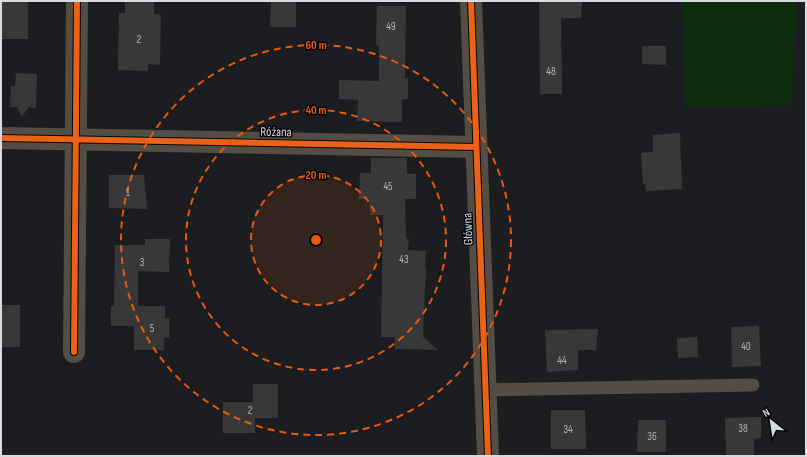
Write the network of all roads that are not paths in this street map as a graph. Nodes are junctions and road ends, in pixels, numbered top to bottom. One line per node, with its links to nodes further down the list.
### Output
1 (77, 1): 4 (street)
2 (471, 1): 5 (street, Główna)
3 (1, 138): 4 (street, Różana)
4 (75, 139): 5 (street, Różana); 6 (street)
5 (476, 147): 8 (street, Główna)
6 (74, 352)
7 (753, 385): 8 (lane)
8 (486, 390): 9 (street, Główna)
9 (488, 456)

